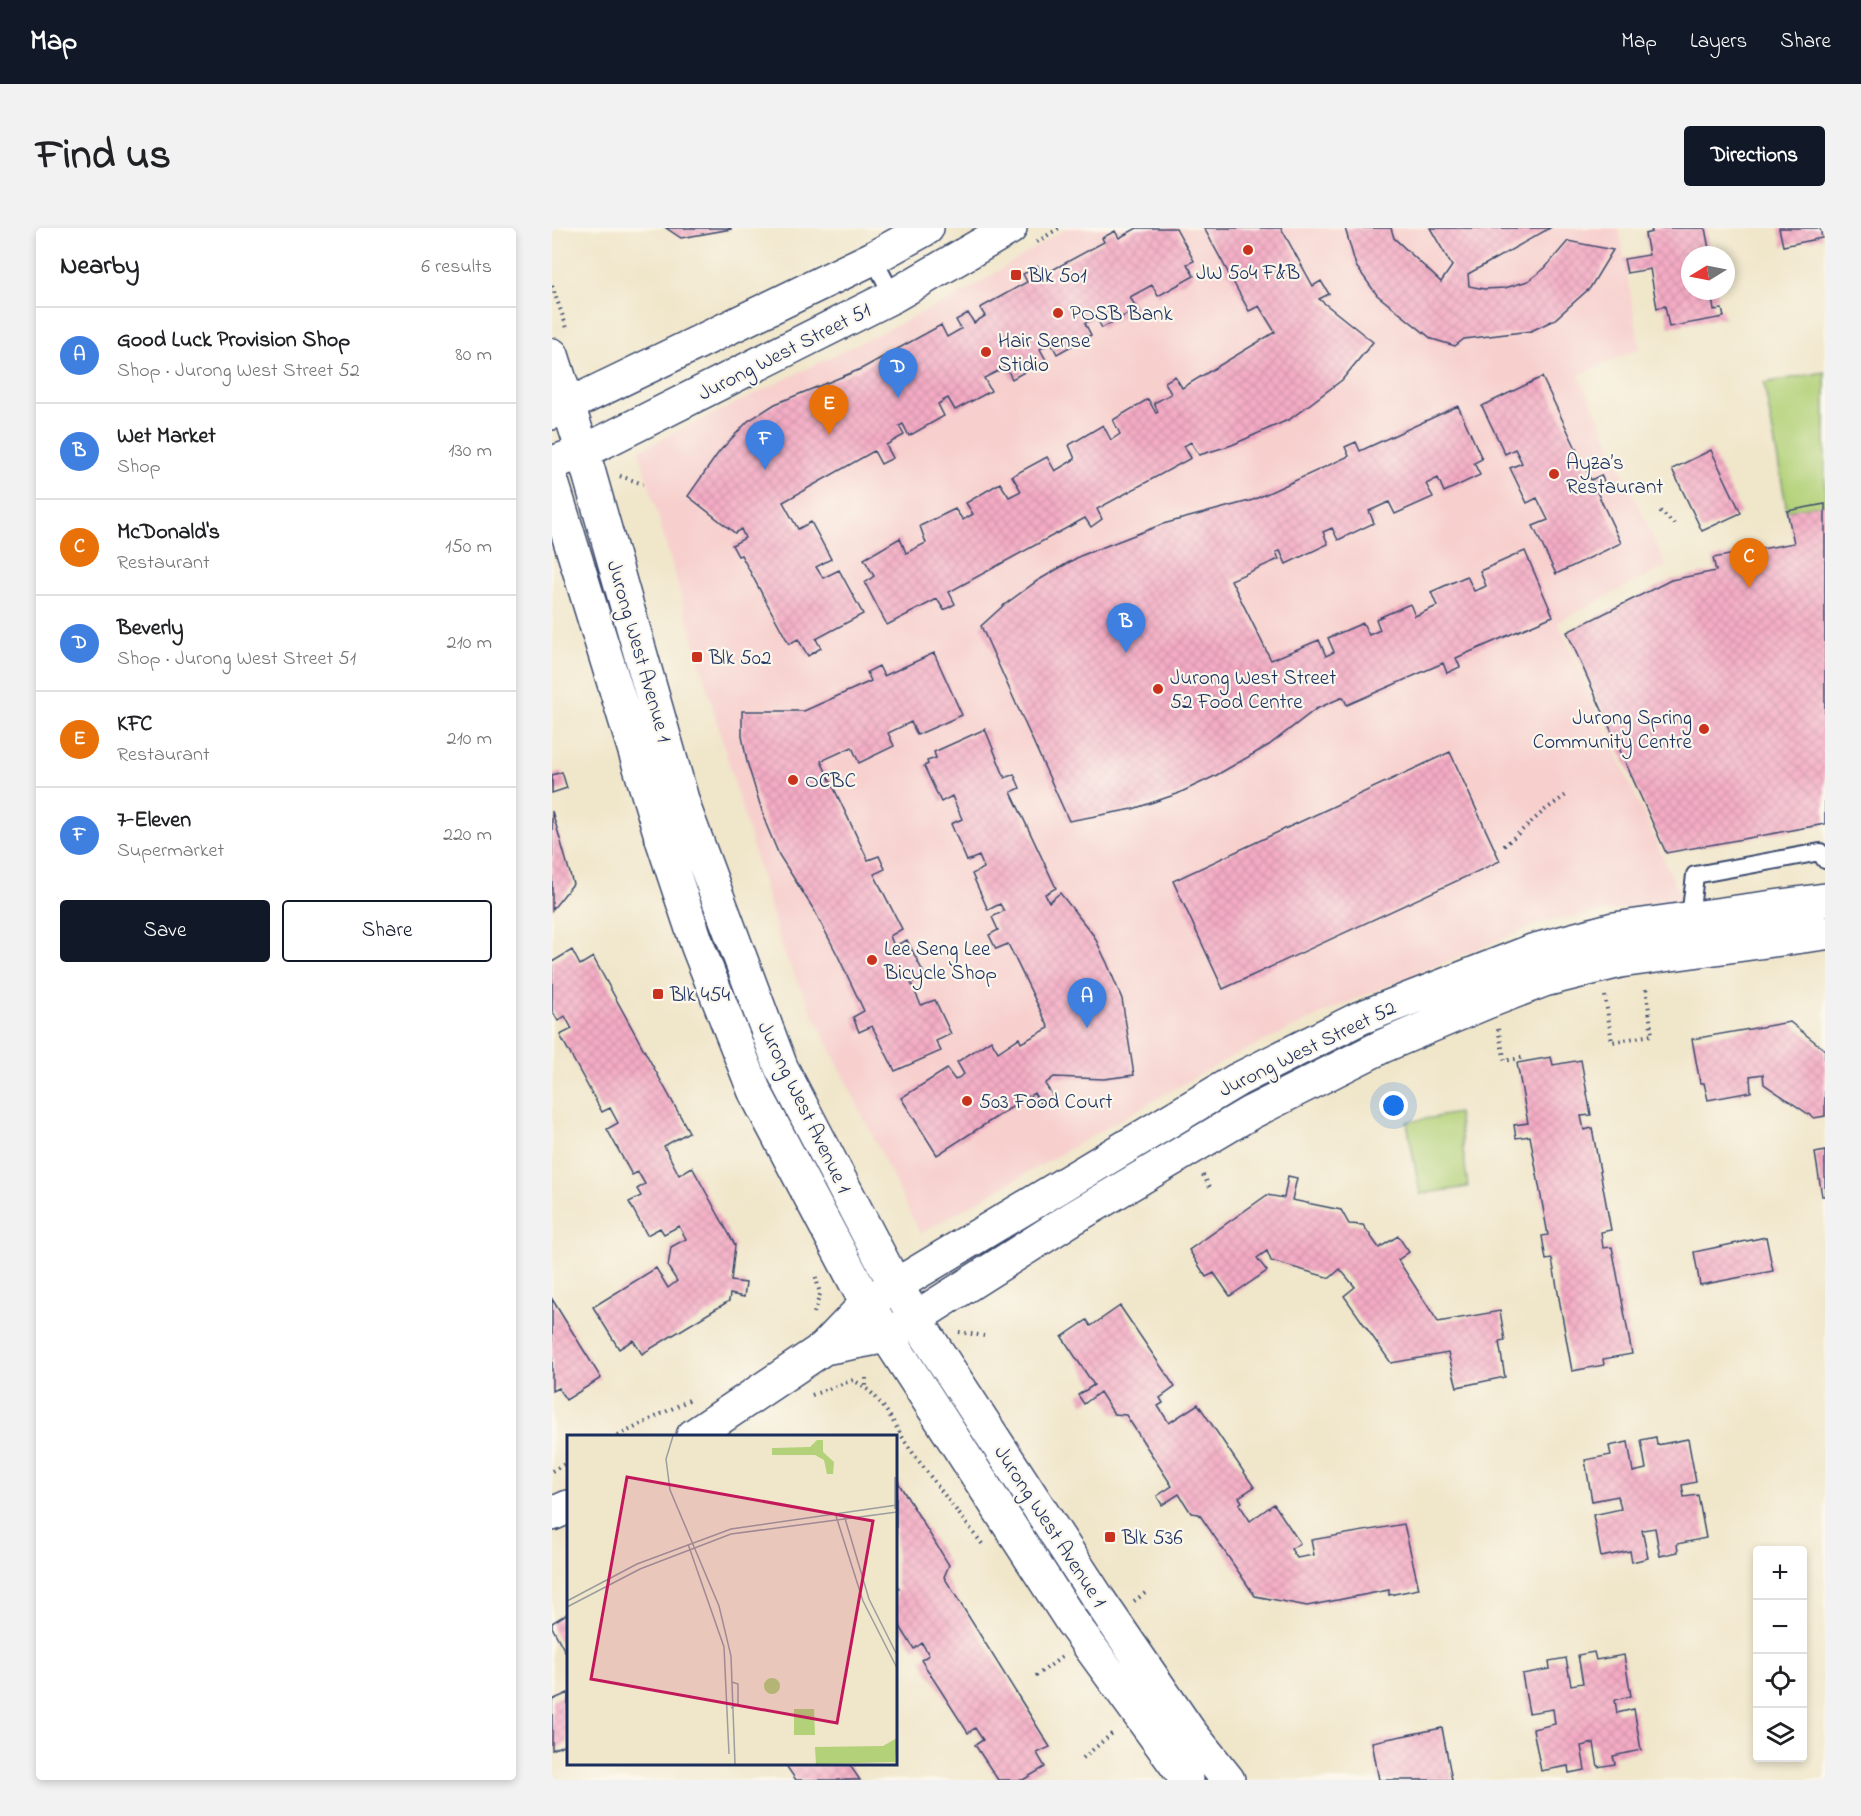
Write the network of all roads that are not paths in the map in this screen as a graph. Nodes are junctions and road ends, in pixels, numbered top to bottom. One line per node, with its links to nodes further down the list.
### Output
1 (927, 228): 3 (street, Jurong West Street 51)
2 (1010, 228): 4 (street, Jurong West Street 51)
3 (873, 258): 4 (lane); 6 (street, Jurong West Street 51)
4 (893, 296): 7 (street, Jurong West Street 51)
5 (552, 355): 6 (street, Jurong West Avenue 1)
6 (560, 410): 7 (street, Jurong West Avenue 1)
7 (583, 452): 8 (street, Jurong West Street 51); 14 (street, Jurong West Avenue 1)
8 (552, 463)
9 (552, 482): 15 (street, Jurong West Avenue 1)
10 (1825, 860): 12 (lane)
11 (1825, 900): 12 (street, Jurong West Street 52)
12 (1690, 918): 14 (street, Jurong West Street 52)
13 (1825, 933): 16 (street, Jurong West Street 52)
14 (896, 1286): 15 (street, Jurong West Street 52); 16 (street, Jurong West Avenue 1)
15 (868, 1302): 17 (street, Jurong West Avenue 1); 18 (street, Jurong West Street 52)
16 (916, 1319): 17 (street, Jurong West Street 52); 23 (street, Jurong West Avenue 1)
17 (887, 1336): 18 (street, Jurong West Street 52); 22 (street, Jurong West Avenue 1)
18 (824, 1348): 19 (street)
19 (696, 1435)
20 (567, 1507): 21 (street)
21 (552, 1514)
22 (1187, 1780)
23 (1228, 1780)

